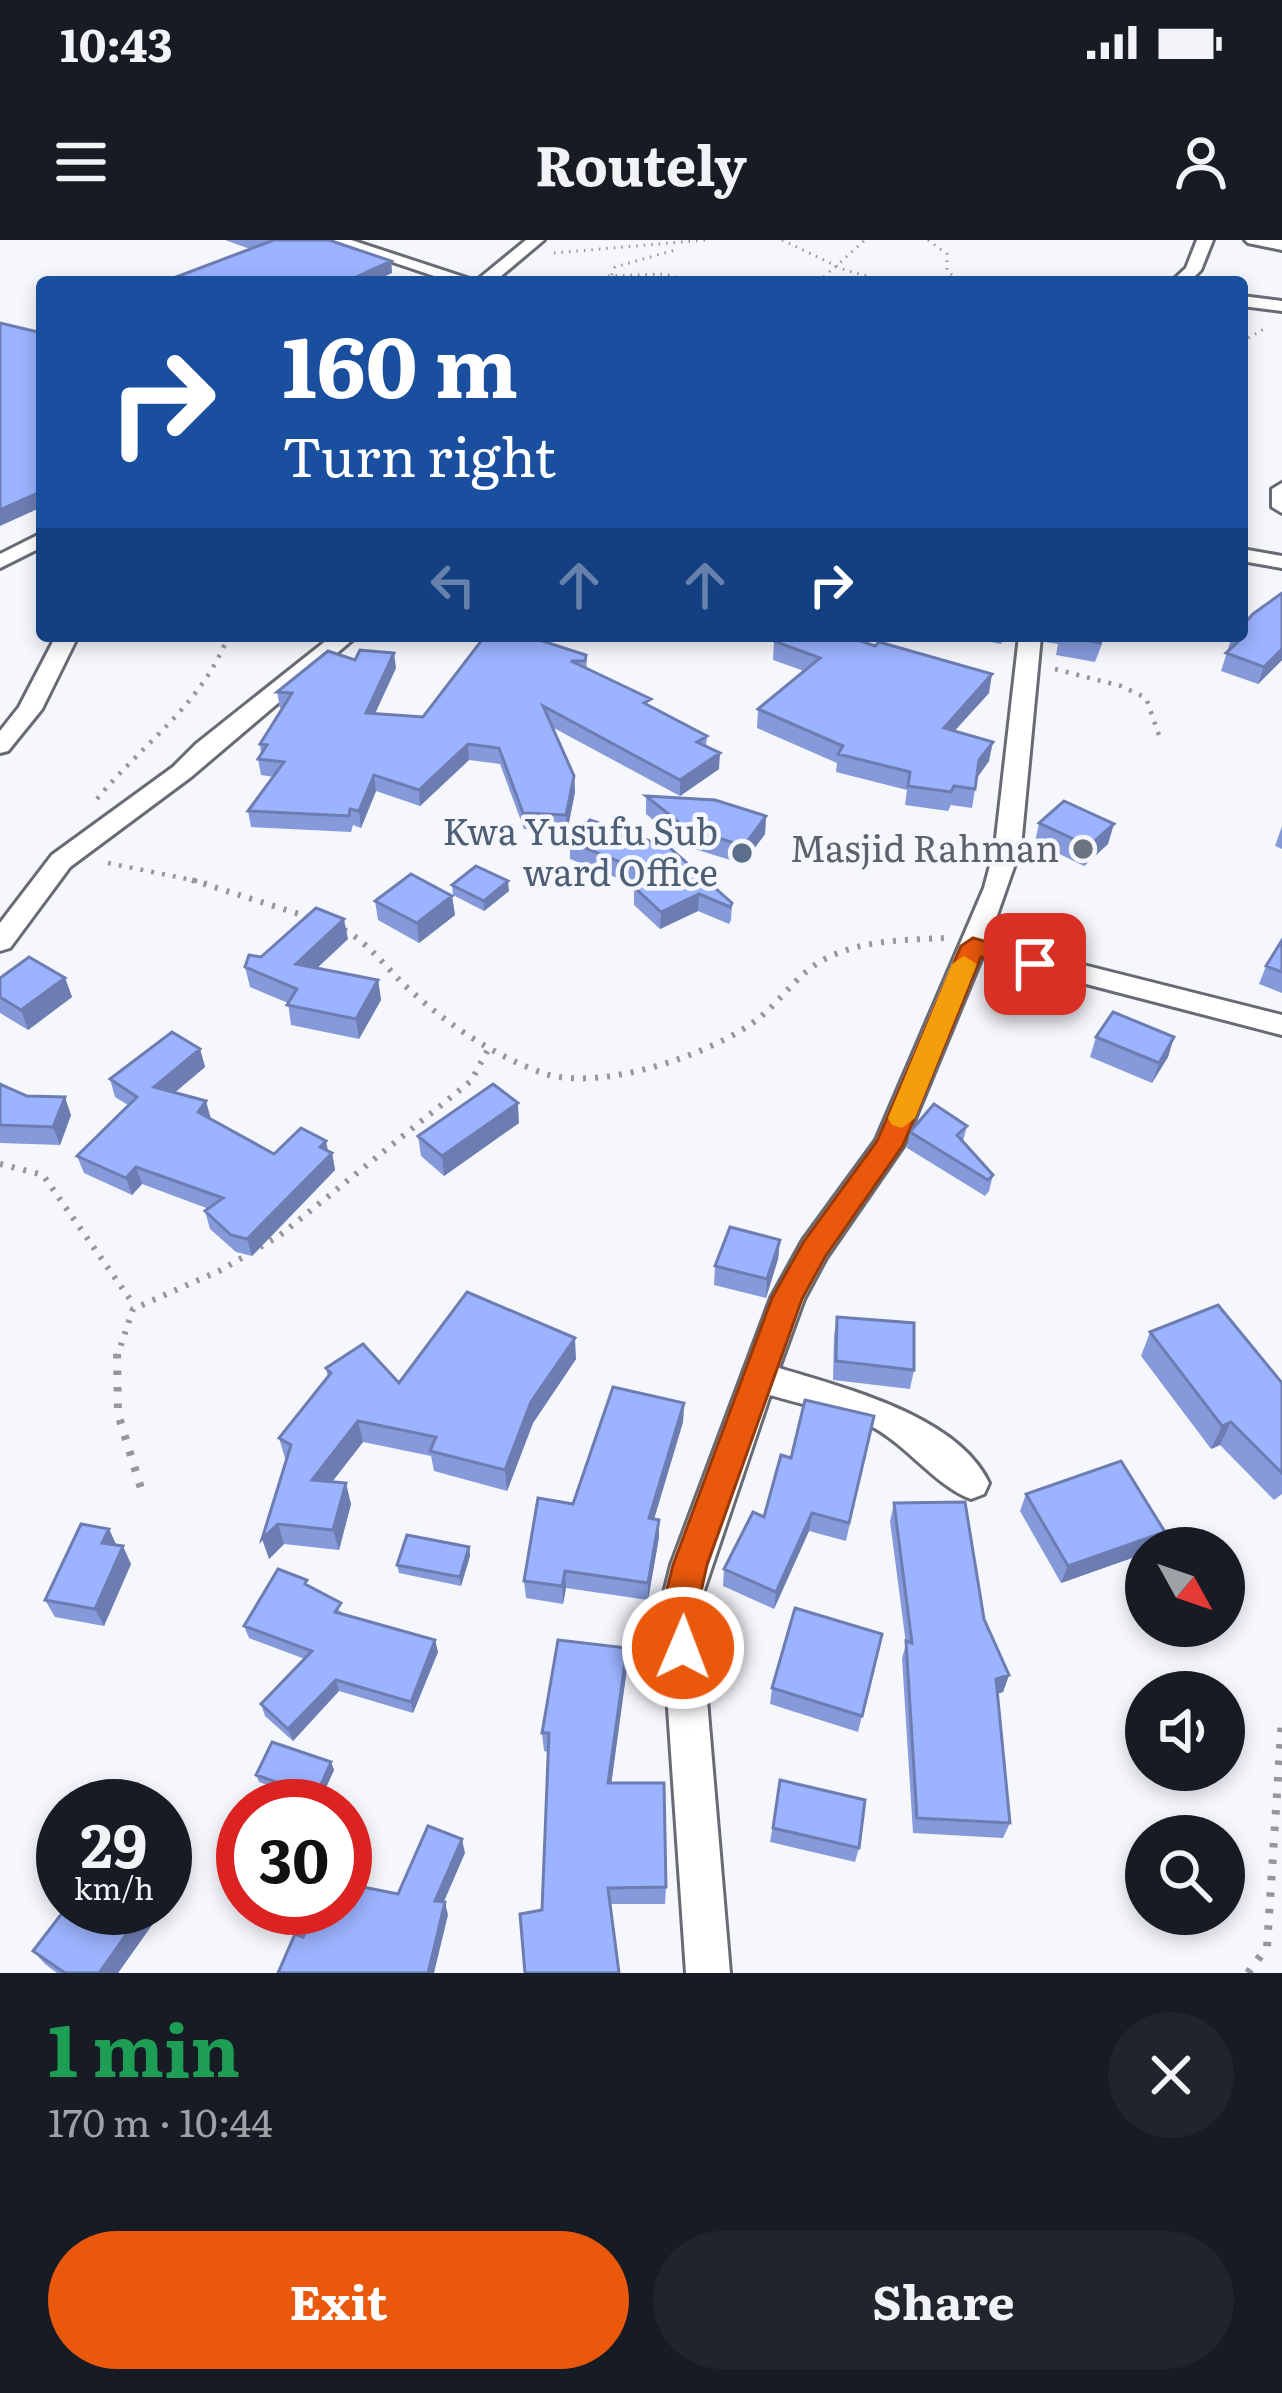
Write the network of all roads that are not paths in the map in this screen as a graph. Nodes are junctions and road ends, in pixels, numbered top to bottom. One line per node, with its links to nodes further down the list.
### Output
1 (335, 240): 6 (street)
2 (536, 240): 7 (street)
3 (1205, 240): 8 (street)
4 (1253, 240): 5 (street)
5 (1282, 245)
6 (450, 276)
7 (490, 276)
8 (1187, 276)
9 (1248, 302): 10 (street)
10 (1282, 306)
11 (1282, 490): 12 (street)
12 (1282, 506)
13 (36, 541): 15 (street)
14 (1248, 556): 16 (street)
15 (2, 561): 17 (street)
16 (1282, 562)
17 (33, 567)
18 (64, 642): 21 (street)
19 (338, 642): 23 (street)
20 (1029, 651): 22 (street)
21 (0, 746)
22 (975, 941): 24 (street); 25 (street)
23 (0, 942)
24 (1282, 1025)
25 (760, 1377): 26 (street); 27 (street)
26 (971, 1483)
27 (708, 1973)

